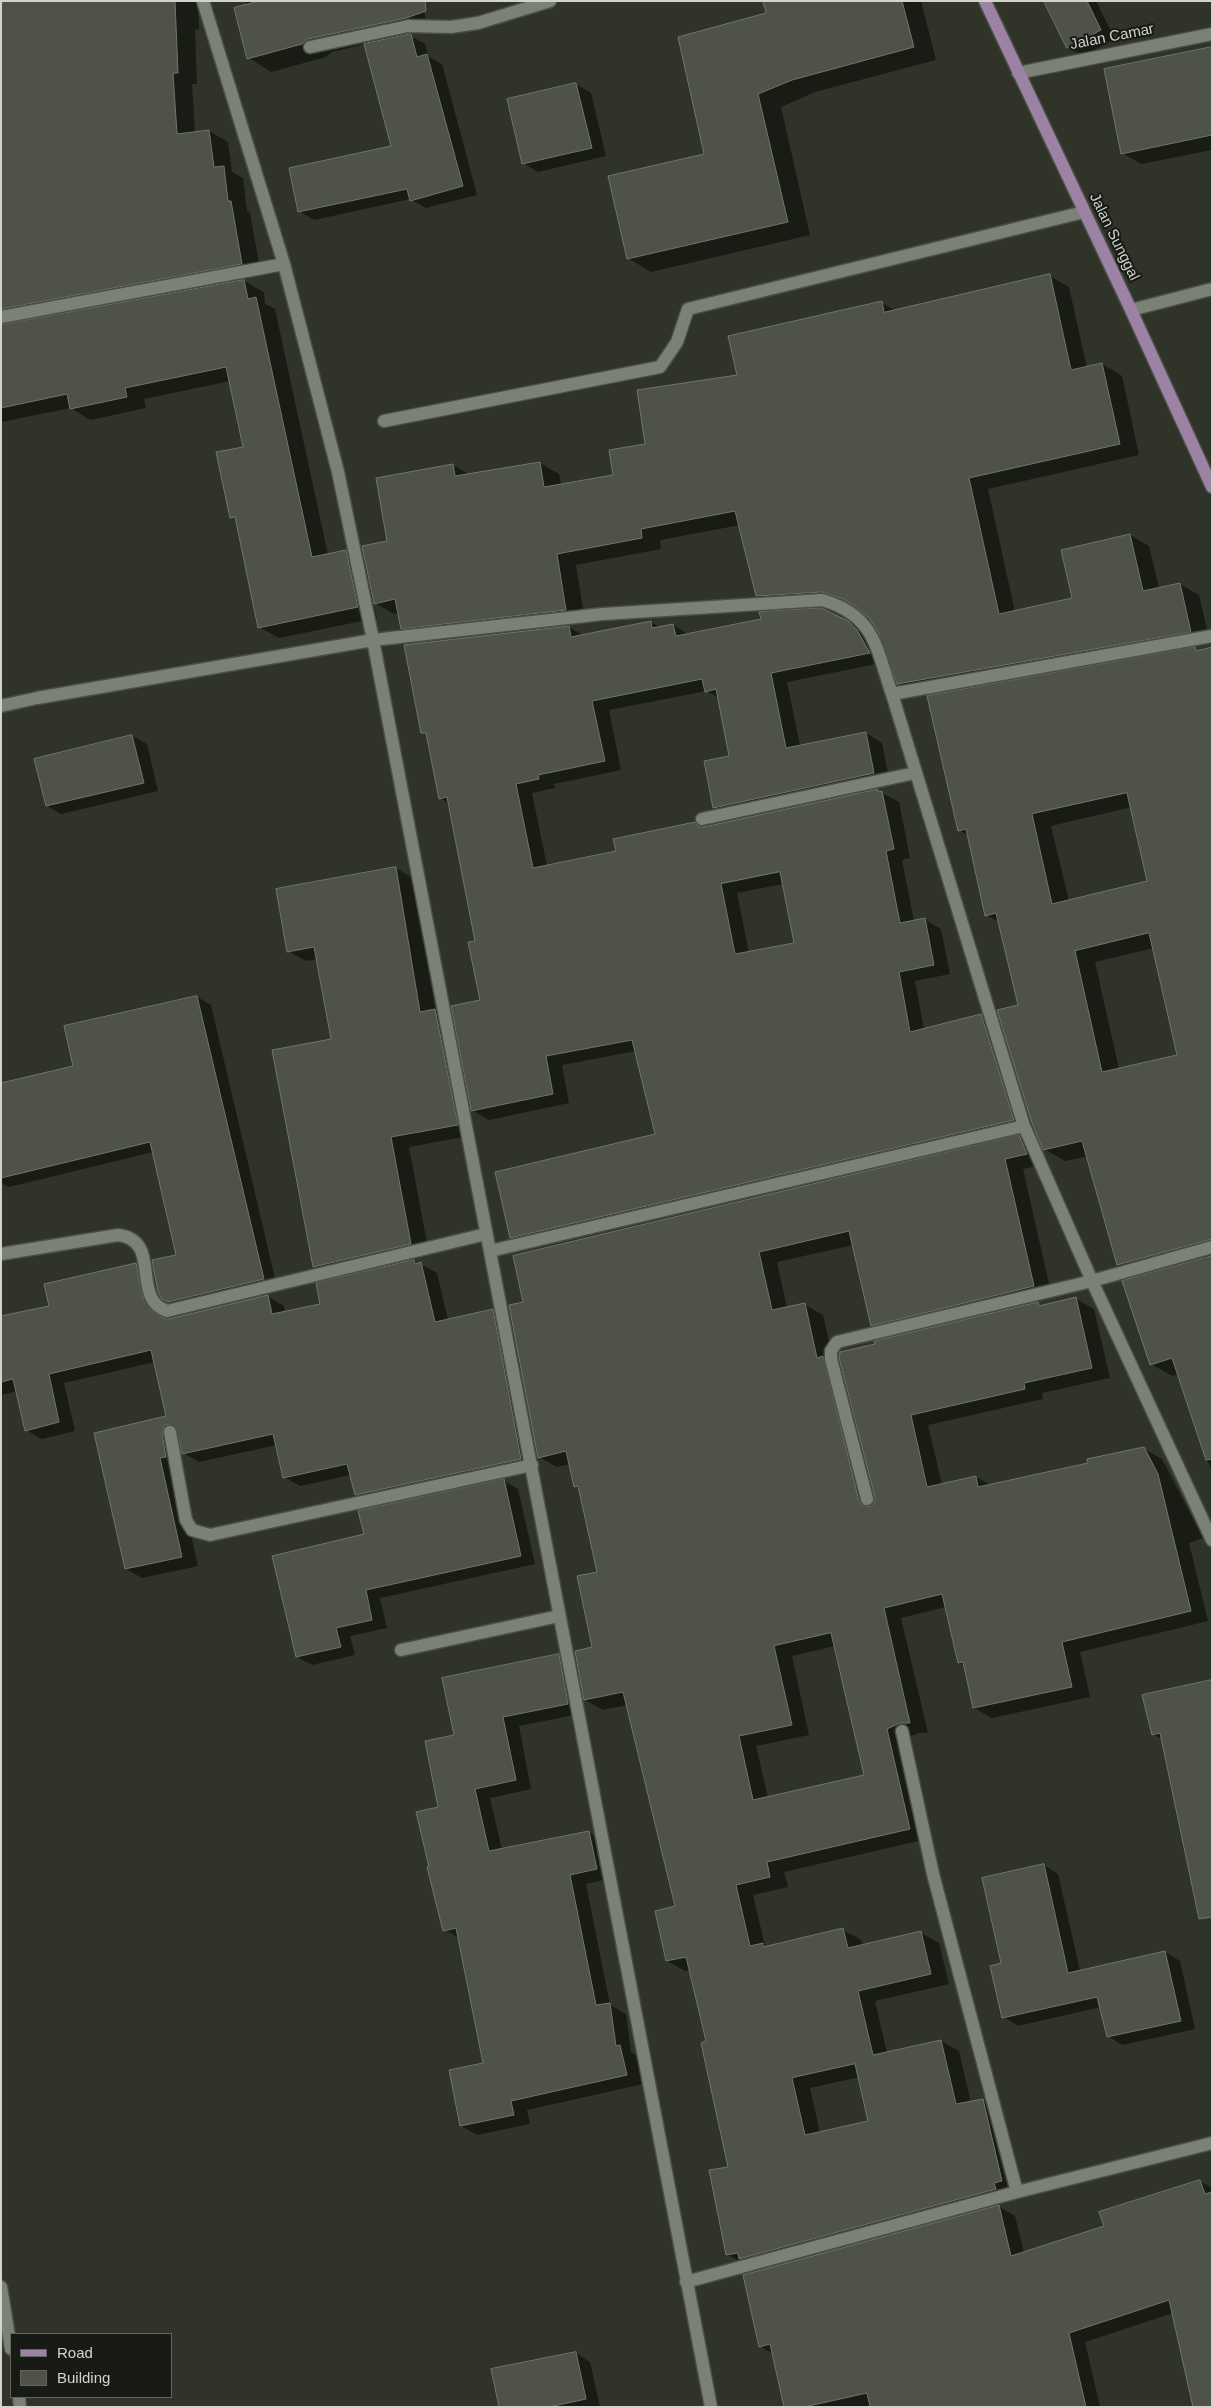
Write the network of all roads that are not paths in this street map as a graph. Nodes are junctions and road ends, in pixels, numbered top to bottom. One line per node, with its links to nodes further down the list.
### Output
1 (203, 1): 8 (street)
2 (550, 1): 5 (street)
3 (985, 1): 6 (main road, Jalan Sunggal)
4 (1212, 34): 6 (street, Jalan Camar)
5 (310, 46)
6 (1018, 73): 7 (main road, Jalan Sunggal)
7 (1084, 212): 10 (main road, Jalan Sunggal); 12 (street)
8 (284, 264): 11 (street); 15 (street)
9 (1212, 289): 10 (street)
10 (1131, 310): 13 (main road, Jalan Sunggal)
11 (1, 317)
12 (384, 422)
13 (1212, 487)
14 (1212, 636): 16 (street)
15 (373, 640): 16 (street); 17 (street); 21 (street)
16 (892, 694): 18 (street)
17 (1, 706)
18 (915, 774): 19 (street); 20 (street)
19 (702, 819)
20 (1024, 1126): 23 (street); 25 (street)
21 (486, 1234): 23 (street); 24 (street)
22 (1212, 1247): 25 (street)
23 (490, 1251): 27 (street)
24 (1, 1254)
25 (1092, 1281): 28 (street); 29 (street)
26 (170, 1432): 27 (street)
27 (532, 1466): 30 (street)
28 (868, 1499)
29 (1212, 1540)
30 (559, 1616): 31 (street); 35 (street)
31 (401, 1650)
32 (902, 1731): 34 (street)
33 (1212, 2143): 34 (street)
34 (1017, 2192): 35 (street)
35 (686, 2282): 38 (street)
36 (1, 2288): 37 (street)
37 (10, 2343)
38 (711, 2407)

